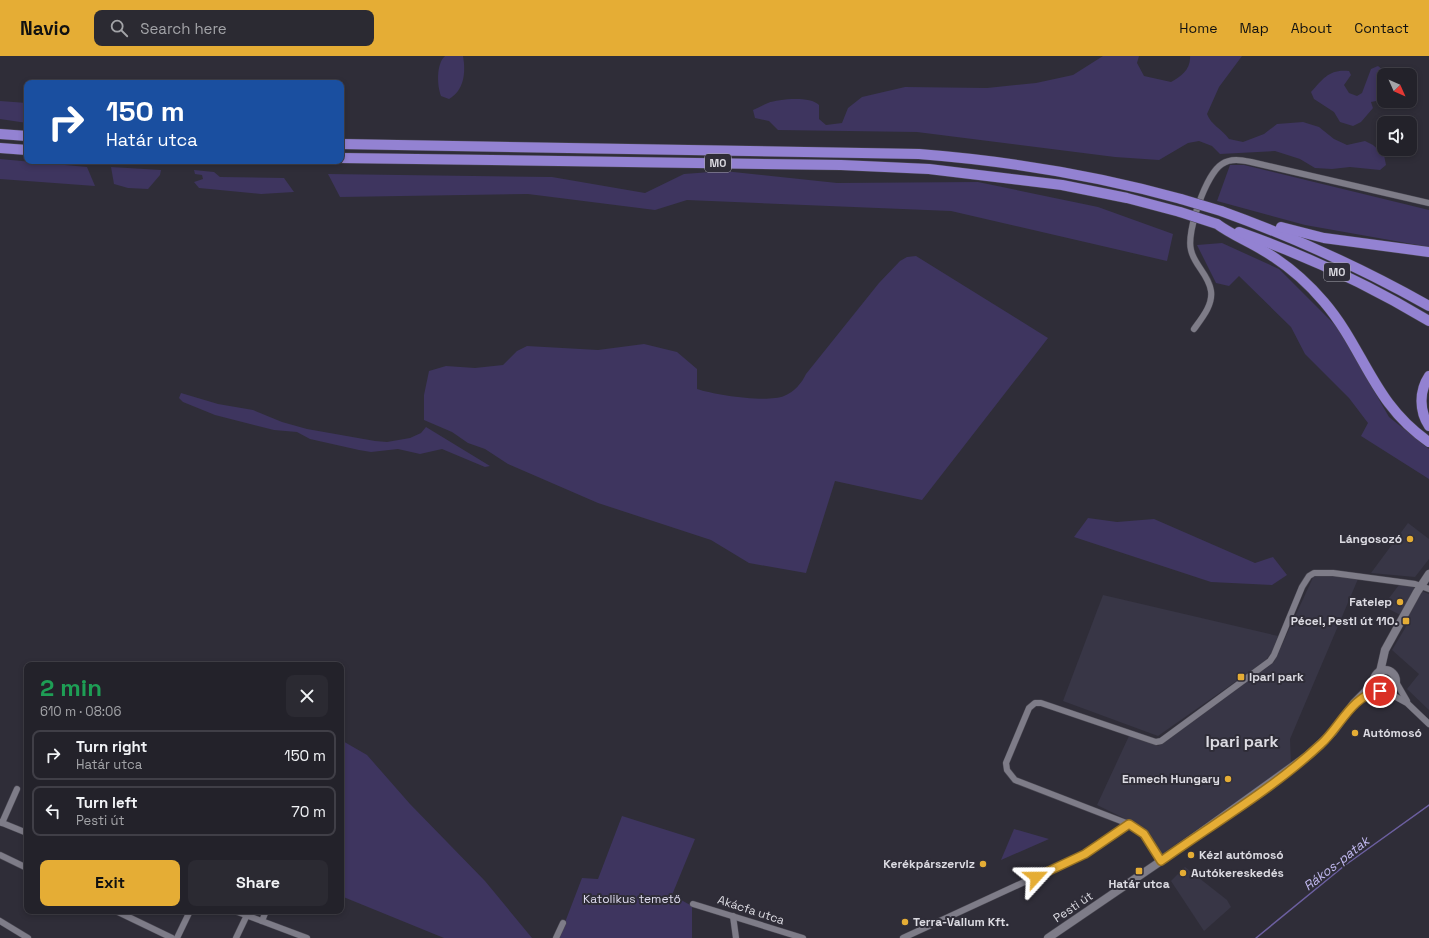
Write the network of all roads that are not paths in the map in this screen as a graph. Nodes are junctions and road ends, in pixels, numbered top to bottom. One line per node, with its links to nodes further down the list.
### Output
1 (0, 134): 2 (highway)
2 (24, 136)
3 (344, 144): 9 (highway, M0, bridge)
4 (0, 148): 5 (highway)
5 (24, 150)
6 (344, 158): 8 (highway, M0, bridge)
7 (1429, 203): 13 (street)
8 (1217, 224): 12 (highway, M0); 16 (highway)
9 (1259, 225): 10 (highway); 11 (highway, M0)
10 (1429, 252)
11 (1429, 306)
12 (1429, 321)
13 (1194, 329)
14 (1429, 376): 15 (highway)
15 (1429, 426)
16 (1429, 442)
17 (1429, 574): 18 (main road)
18 (1420, 585): 19 (street); 20 (main road); 31 (street)
19 (1429, 590)
20 (1393, 636): 21 (main road); 22 (main road)
21 (1389, 671): 22 (main road); 23 (main road)
22 (1380, 672): 24 (main road)
23 (1396, 682): 25 (main road); 27 (street)
24 (1374, 683): 25 (main road); 26 (main road, Pesti út)
25 (1384, 692): 26 (main road, Pesti út); 27 (street)
26 (1354, 703): 34 (main road, Pesti út)
27 (1412, 707): 28 (street)
28 (1429, 724)
29 (17, 788): 30 (street)
30 (1, 823): 32 (street)
31 (1129, 824): 34 (street); 53 (street)
32 (24, 832)
33 (0, 855): 35 (street)
34 (1161, 861): 54 (main road, Pesti út)
35 (24, 867)
36 (693, 904): 41 (street, Akácfa utca)
37 (122, 914): 46 (street)
38 (189, 914): 47 (street)
39 (265, 914): 43 (street)
40 (246, 915): 43 (street); 48 (street)
41 (733, 916): 51 (street); 52 (street, Akácfa utca)
42 (0, 921): 45 (street)
43 (262, 921): 49 (street)
44 (562, 923): 50 (street)
45 (28, 938)
46 (172, 938)
47 (177, 938)
48 (236, 938)
49 (307, 938)
50 (556, 938)
51 (736, 938)
52 (803, 938)
53 (903, 938)
54 (1048, 938)

